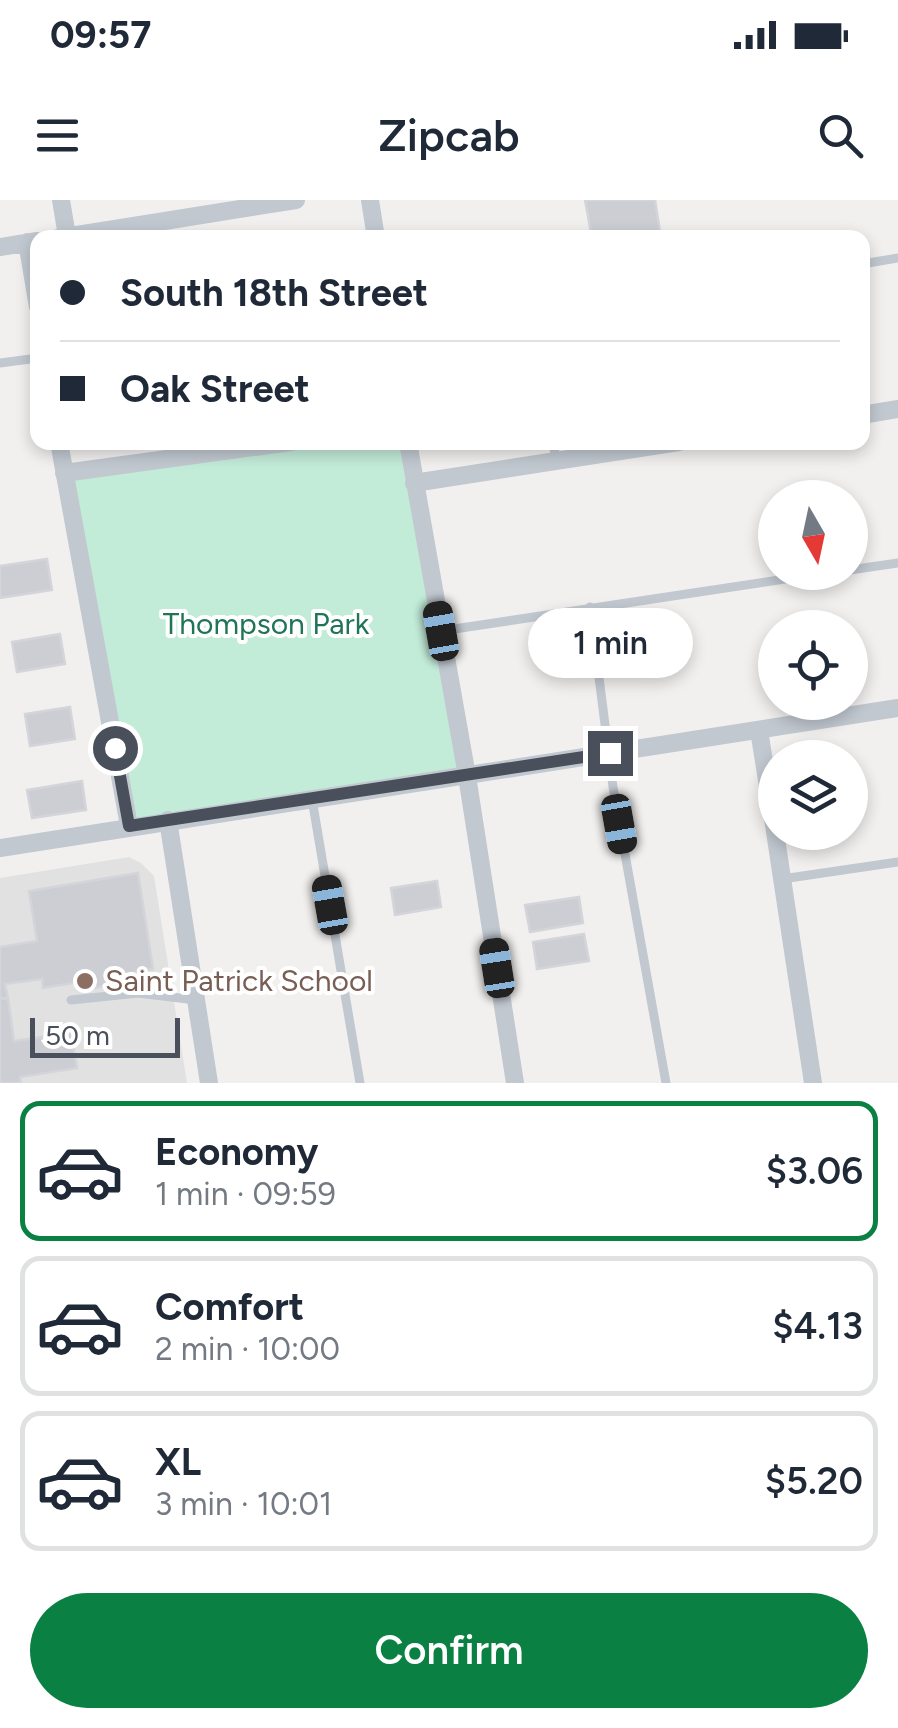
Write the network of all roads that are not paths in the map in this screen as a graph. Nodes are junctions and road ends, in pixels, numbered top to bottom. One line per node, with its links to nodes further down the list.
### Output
1 (61, 200): 5 (street)
2 (296, 200): 4 (street)
3 (370, 200): 7 (street)
4 (216, 206): 6 (street)
5 (65, 230)
6 (96, 230)
7 (375, 230)
8 (30, 242): 9 (street)
9 (0, 247)
10 (898, 258): 11 (lane)
11 (870, 263)
12 (30, 359): 13 (lane)
13 (0, 363)
14 (898, 410): 15 (street)
15 (870, 414)
16 (61, 450): 20 (street)
17 (232, 450): 20 (street)
18 (409, 450): 21 (street)
19 (555, 452): 21 (street)
20 (64, 473): 34 (street)
21 (414, 482): 26 (street)
22 (898, 563): 23 (lane)
23 (868, 567)
24 (758, 583): 25 (lane)
25 (590, 607): 26 (lane); 30 (lane)
26 (441, 631): 31 (street)
27 (898, 708): 28 (street)
28 (760, 730): 29 (street); 30 (street)
29 (761, 740)
30 (610, 753): 31 (street); 44 (lane)
31 (467, 776): 32 (street); 43 (street)
32 (312, 799): 33 (street); 42 (lane)
33 (168, 820): 34 (street); 40 (street)
34 (129, 826): 35 (street)
35 (0, 848)
36 (778, 850): 38 (street)
37 (898, 862): 38 (lane)
38 (782, 879): 45 (street)
39 (71, 1000): 40 (lane)
40 (196, 1000): 41 (street)
41 (209, 1083)
42 (360, 1083)
43 (514, 1083)
44 (666, 1083)
45 (813, 1083)

